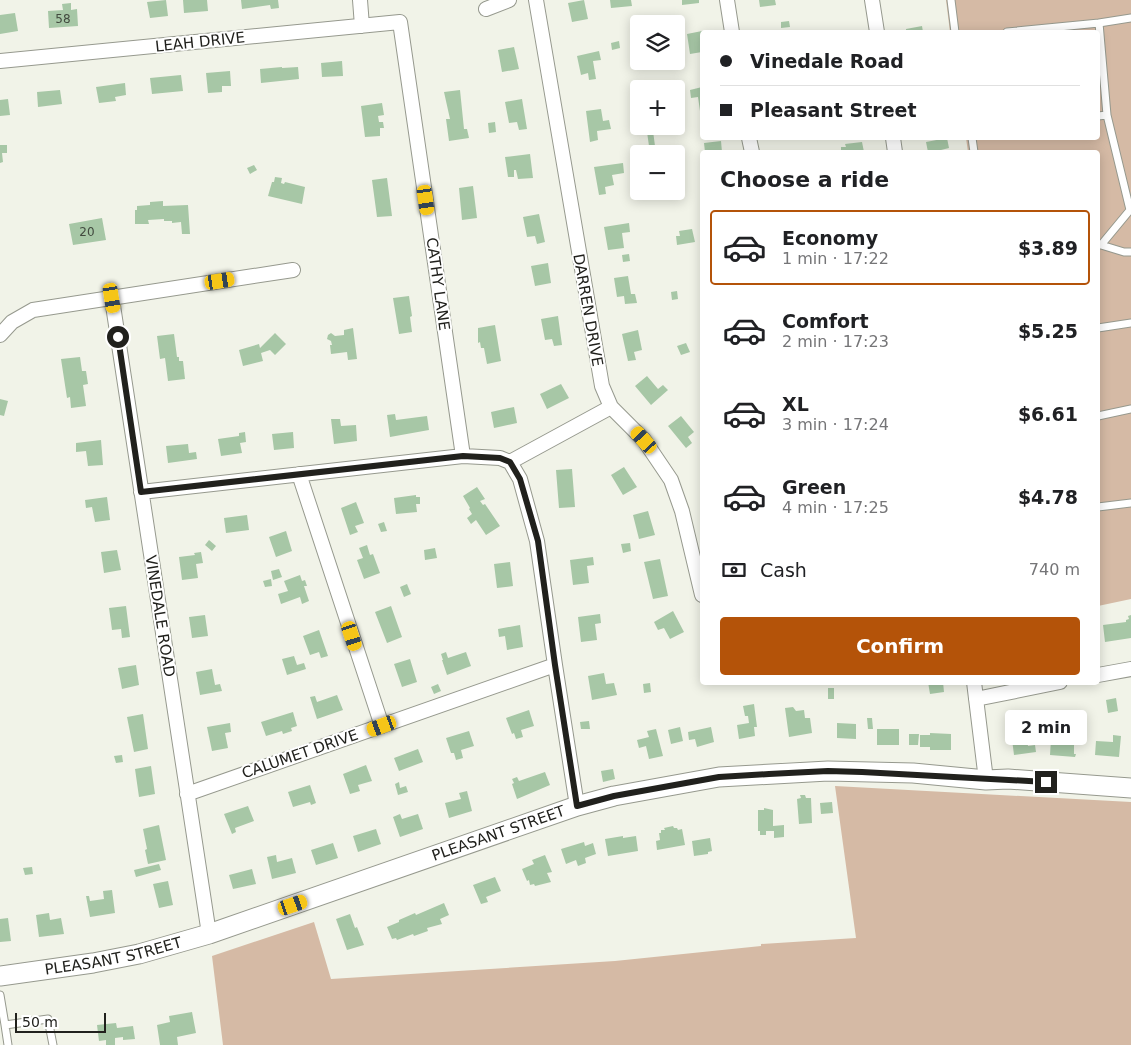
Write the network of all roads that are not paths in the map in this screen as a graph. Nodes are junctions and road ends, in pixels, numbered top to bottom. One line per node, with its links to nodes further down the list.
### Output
1 (360, 0): 11 (street)
2 (509, 0): 7 (street)
3 (536, 0): 30 (street, DARREN DRIVE)
4 (727, 0): 12 (street)
5 (872, 0): 13 (street)
6 (951, 0): 14 (lane)
7 (486, 9)
8 (1131, 18): 10 (lane)
9 (400, 22): 11 (street, LEAH DRIVE); 33 (street, CATHY LANE)
10 (1099, 23): 15 (lane); 16 (lane)
11 (362, 26): 18 (street, LEAH DRIVE)
12 (732, 30)
13 (877, 30)
14 (956, 30)
15 (1027, 30)
16 (1100, 30)
17 (1100, 34): 19 (lane)
18 (0, 61)
19 (1107, 115): 20 (lane); 21 (lane)
20 (1100, 116)
21 (1131, 212): 22 (lane)
22 (1100, 244)
23 (1100, 245): 24 (lane)
24 (1131, 252)
25 (293, 270): 26 (street)
26 (112, 298): 29 (street); 36 (street, VINEDALE ROAD)
27 (1131, 323): 28 (lane)
28 (1100, 328)
29 (0, 335)
30 (611, 407): 34 (street); 39 (street, DARREN DRIVE)
31 (1131, 409): 32 (lane)
32 (1100, 416)
33 (463, 456): 34 (street); 35 (street)
34 (510, 462): 40 (street)
35 (299, 474): 36 (street); 46 (street)
36 (141, 492): 49 (street, VINEDALE ROAD)
37 (1131, 503): 38 (lane)
38 (1100, 507)
39 (700, 587)
40 (555, 665): 46 (street, CALUMET DRIVE); 50 (street)
41 (1131, 669): 42 (street)
42 (1100, 675)
43 (974, 685): 45 (street)
44 (1044, 685): 45 (street)
45 (976, 698): 47 (street)
46 (382, 726): 49 (street, CALUMET DRIVE)
47 (986, 780): 48 (main road, PLEASANT STREET); 50 (main road, PLEASANT STREET)
48 (1131, 788)
49 (187, 794): 51 (street, VINEDALE ROAD)
50 (577, 806): 51 (main road, PLEASANT STREET)
51 (209, 934): 52 (main road, PLEASANT STREET)
52 (0, 976)
53 (0, 994): 54 (lane)
54 (5, 1025): 55 (lane); 56 (lane)
55 (8, 1045)
56 (52, 1045)

